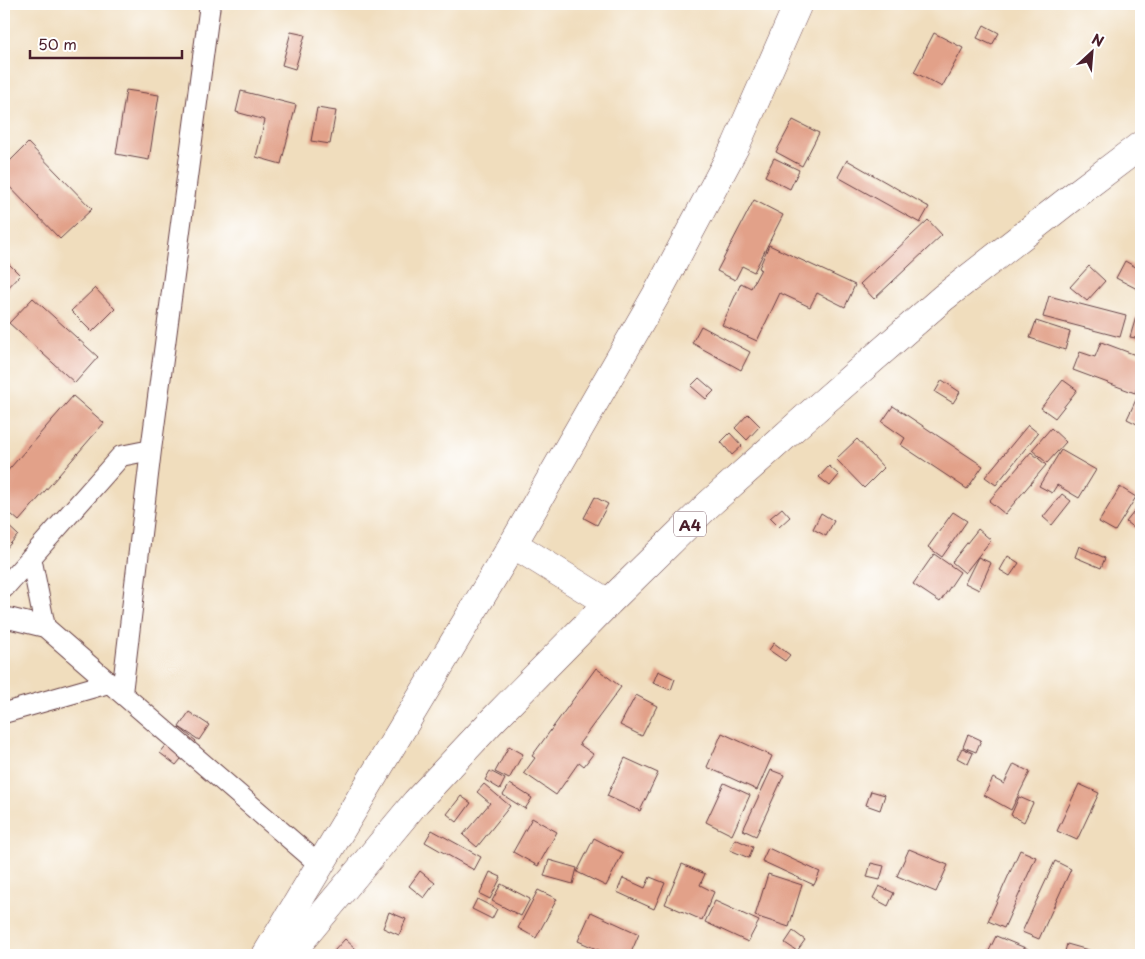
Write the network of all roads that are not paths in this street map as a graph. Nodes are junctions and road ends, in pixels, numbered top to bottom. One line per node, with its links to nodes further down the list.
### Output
1 (210, 4): 4 (street)
2 (798, 4): 5 (main road)
3 (1141, 146): 8 (main road, A4)
4 (151, 450): 6 (street); 11 (street)
5 (513, 544): 8 (main road); 13 (main road)
6 (31, 557): 7 (street); 10 (street)
7 (4, 588)
8 (608, 603): 15 (main road, A4)
9 (4, 617): 10 (street)
10 (45, 627): 11 (street)
11 (116, 688): 12 (street); 13 (street)
12 (4, 713)
13 (320, 864): 14 (main road)
14 (266, 955)
15 (289, 955)

